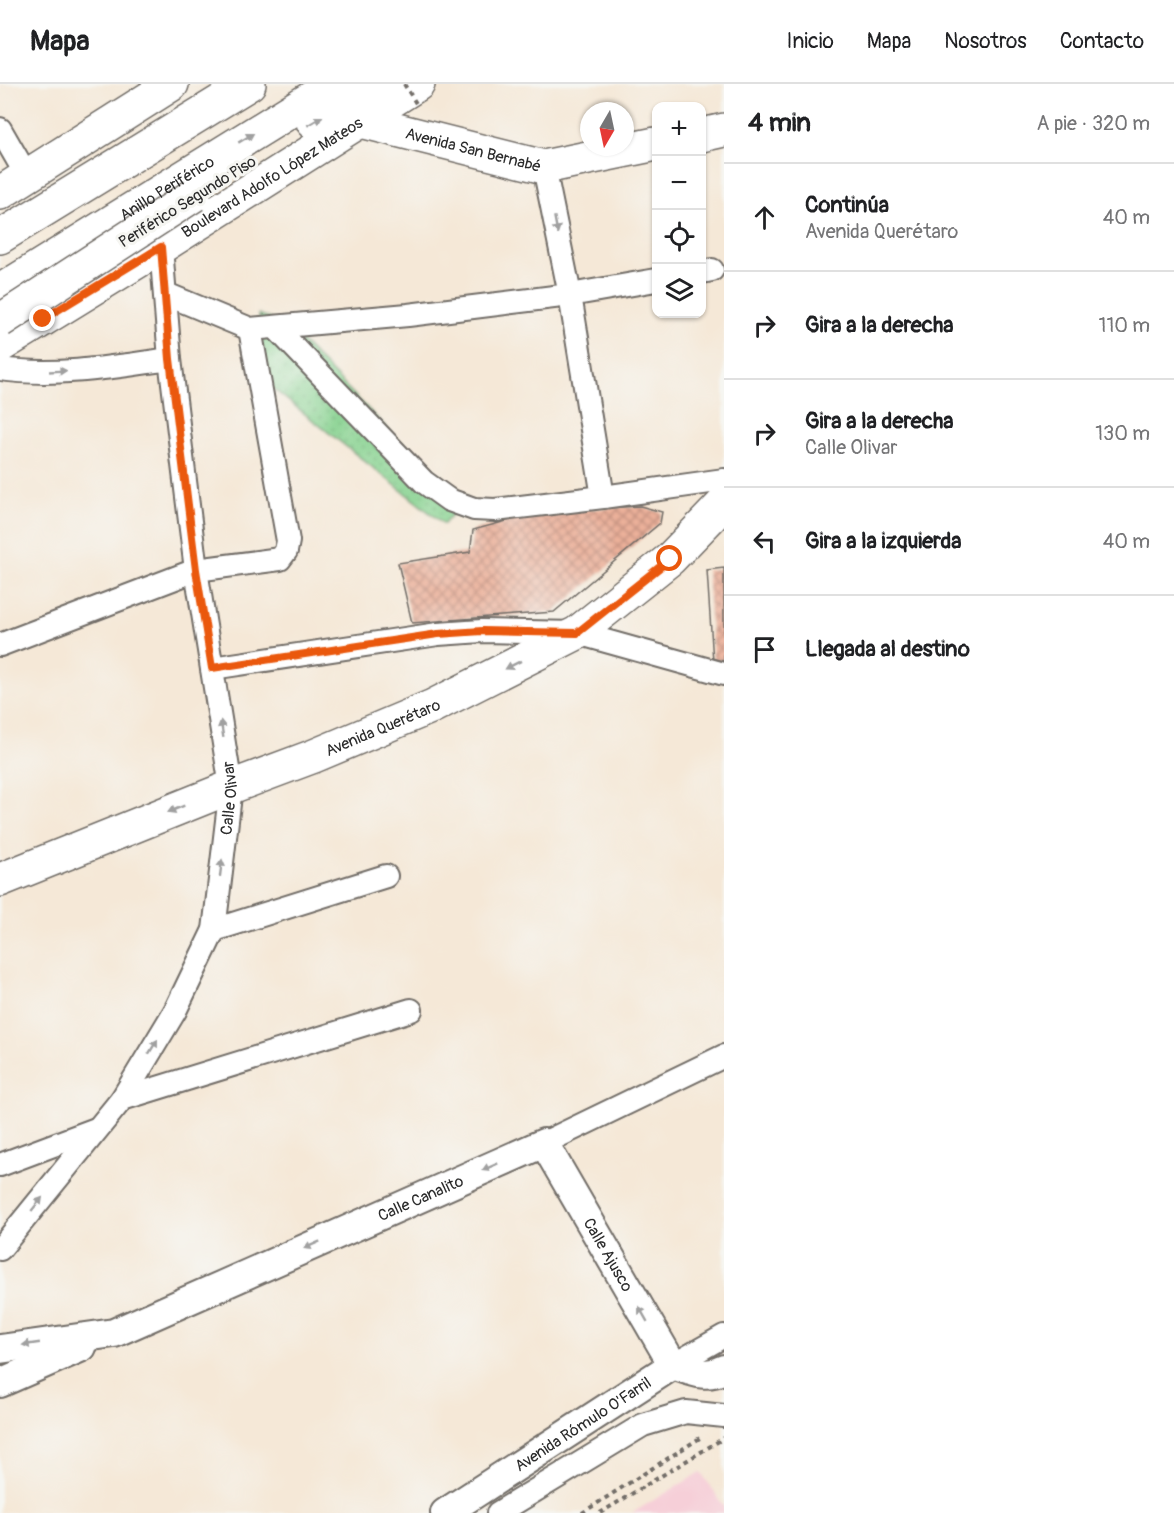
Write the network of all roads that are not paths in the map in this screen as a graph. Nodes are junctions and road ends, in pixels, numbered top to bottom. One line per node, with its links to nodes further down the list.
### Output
1 (172, 84): 13 (main road)
2 (212, 84): 14 (main road)
3 (249, 84): 16 (main road)
4 (334, 84): 15 (main road, Anillo Periférico, one-way to 4)
5 (375, 84): 23 (main road, Periférico Segundo Piso, one-way to 5, bridge)
6 (418, 94): 7 (main road, Boulevard Adolfo López Mateos)
7 (361, 121): 12 (main road, Avenida San Bernabé); 17 (main road, Boulevard Adolfo López Mateos)
8 (0, 129): 13 (street)
9 (724, 130): 10 (main road)
10 (706, 134)
11 (652, 145): 12 (main road, Avenida San Bernabé)
12 (544, 167): 21 (street, one-way to 21)
13 (14, 185)
14 (0, 213)
15 (85, 236): 19 (main road, Anillo Periférico); 22 (main road)
16 (0, 237)
17 (161, 247): 20 (street, Calle Olivar); 22 (main road, Boulevard Adolfo López Mateos)
18 (652, 281): 21 (street)
19 (0, 291)
20 (166, 294): 25 (street); 27 (street, Calle Olivar)
21 (570, 295): 24 (street); 30 (street)
22 (43, 319): 26 (main road, Boulevard Adolfo López Mateos)
23 (0, 321)
24 (276, 328): 25 (street); 30 (street)
25 (250, 329): 32 (street)
26 (0, 346)
27 (170, 359): 28 (street, one-way to 27); 32 (street, Calle Olivar)
28 (0, 369)
29 (724, 480): 30 (street)
30 (603, 497)
31 (724, 503): 33 (main road, Avenida Querétaro)
32 (196, 570): 34 (street); 35 (street, Calle Olivar)
33 (577, 633): 35 (street); 36 (street); 37 (main road, Avenida Querétaro, one-way to 37)
34 (0, 645)
35 (212, 668): 37 (street, Calle Olivar, one-way to 35)
36 (724, 674)
37 (231, 787): 39 (main road, Avenida Querétaro, one-way to 39); 40 (street, Calle Olivar, one-way to 37)
38 (386, 876): 40 (street)
39 (0, 880)
40 (214, 930): 43 (street, Calle Olivar, one-way to 40)
41 (411, 1010): 43 (street)
42 (724, 1056): 45 (street, Calle Canalito)
43 (122, 1099): 44 (street, Calle Olivar)
44 (98, 1129): 46 (street); 47 (street, Calle Olivar, one-way to 44)
45 (544, 1143): 48 (street, Calle Canalito, one-way to 48); 51 (street, Calle Ajusco, one-way to 45)
46 (0, 1165)
47 (0, 1249)
48 (114, 1333): 50 (street, Calle Canalito, one-way to 50); 53 (street, Calle Canalito)
49 (724, 1336): 51 (street)
50 (0, 1349)
51 (672, 1365): 52 (street); 55 (street, Avenida Rómulo O'Farril)
52 (724, 1369)
53 (0, 1383)
54 (724, 1416): 56 (street)
55 (446, 1513)
56 (498, 1513)

